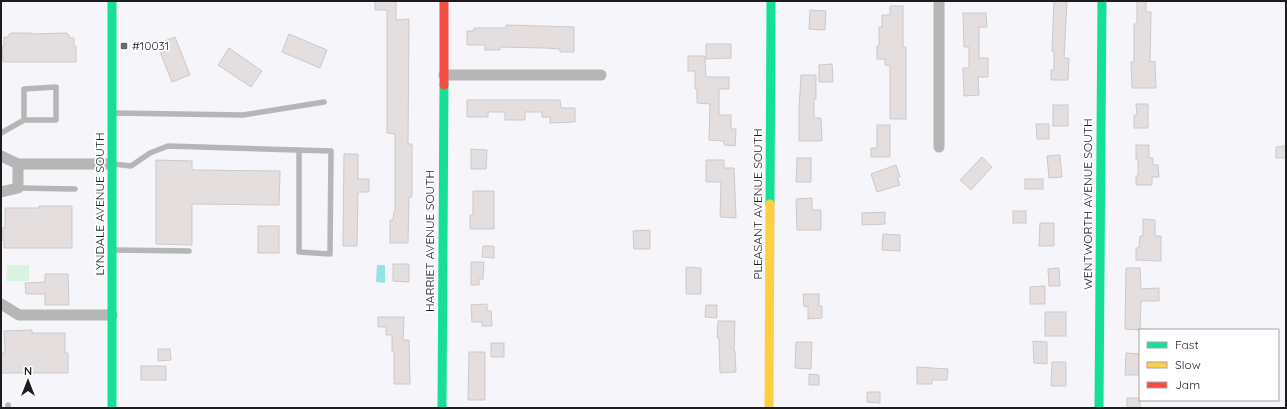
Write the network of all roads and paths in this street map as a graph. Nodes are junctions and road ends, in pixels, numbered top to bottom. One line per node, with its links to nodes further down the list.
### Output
1 (112, 1): 9 (street, LYNDALE AVENUE SOUTH)
2 (444, 1): 6 (street, HARRIET AVENUE SOUTH)
3 (771, 1): 26 (street, PLEASANT AVENUE SOUTH)
4 (939, 1): 12 (street)
5 (1102, 1): 27 (street, WENTWORTH AVENUE SOUTH)
6 (444, 75): 7 (street); 25 (street, HARRIET AVENUE SOUTH)
7 (601, 75)
8 (324, 102): 9 (lane)
9 (112, 113): 16 (street, LYNDALE AVENUE SOUTH)
10 (24, 120): 10 (lane); 11 (lane)
11 (1, 133)
12 (939, 147)
13 (299, 150): 13 (lane); 16 (lane)
14 (1, 156): 15 (street)
15 (18, 164): 16 (street); 17 (street)
16 (112, 164): 20 (street, LYNDALE AVENUE SOUTH)
17 (18, 188): 18 (lane); 19 (street)
18 (76, 189)
19 (1, 192)
20 (112, 250): 21 (lane); 23 (street, LYNDALE AVENUE SOUTH)
21 (189, 251)
22 (1, 304): 23 (street)
23 (112, 315): 24 (street, LYNDALE AVENUE SOUTH)
24 (112, 408)
25 (442, 408)
26 (769, 408)
27 (1099, 408)

